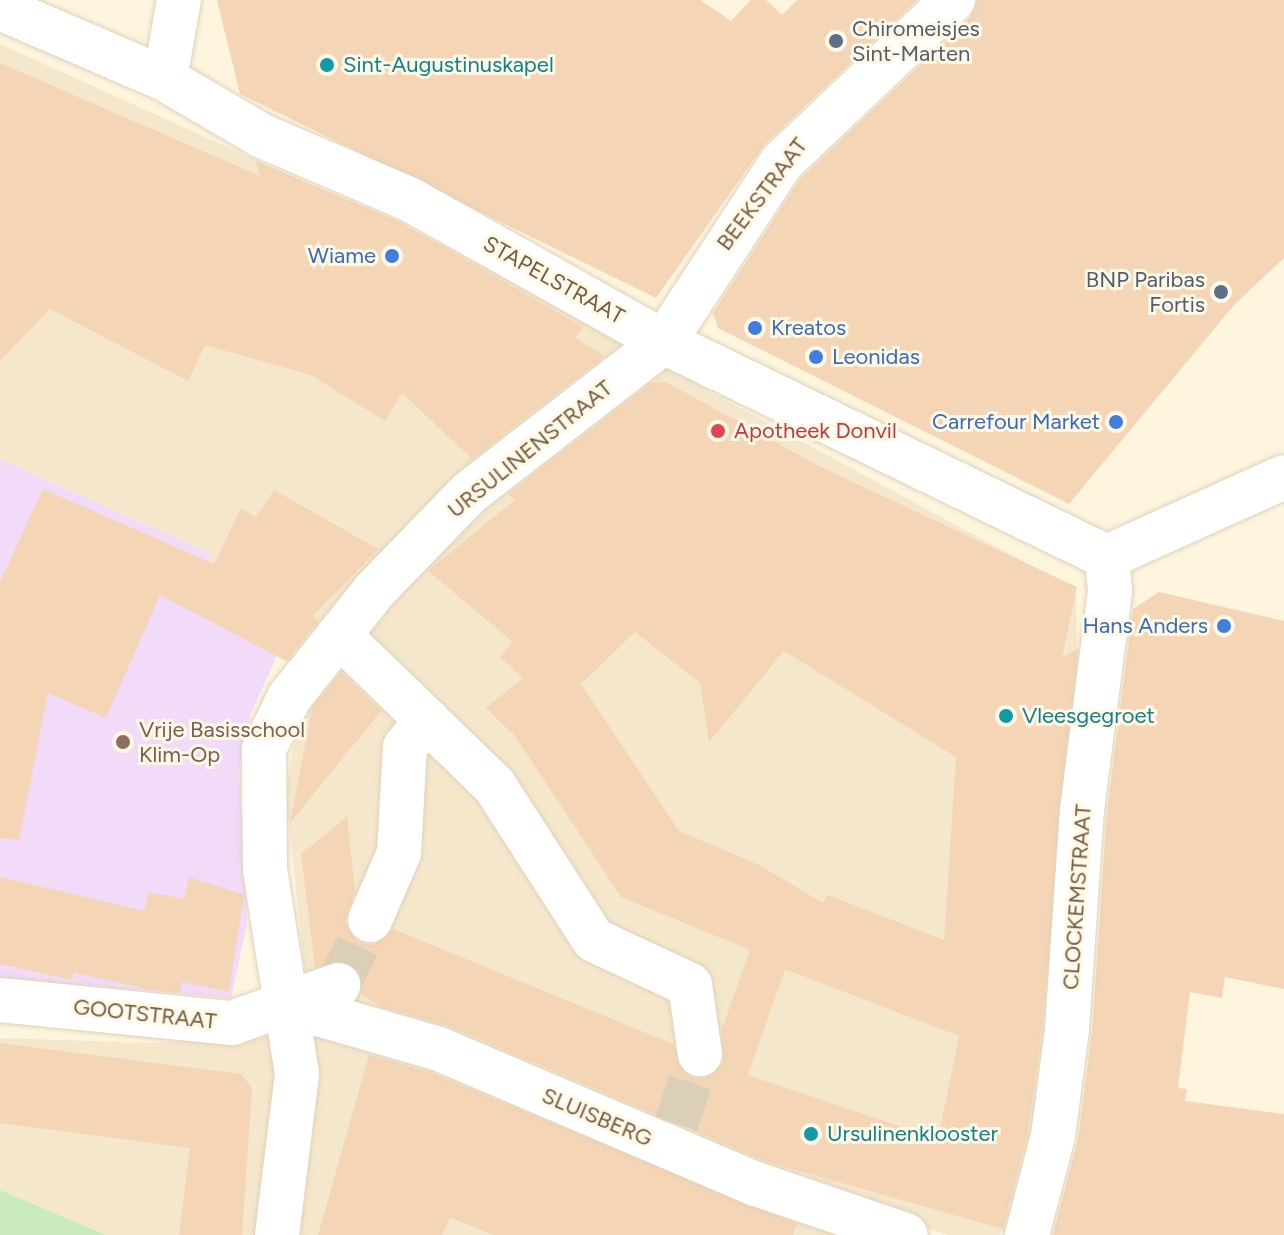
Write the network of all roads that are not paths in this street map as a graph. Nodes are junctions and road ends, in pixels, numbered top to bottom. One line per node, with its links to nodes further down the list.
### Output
1 (179, 0): 4 (street)
2 (953, 0): 5 (street, BEEKSTRAAT)
3 (0, 8): 4 (street, STAPELSTRAAT)
4 (165, 79): 5 (street, STAPELSTRAAT)
5 (664, 342): 7 (street, STAPELSTRAAT); 8 (street, URSULINENSTRAAT)
6 (1284, 477): 7 (street)
7 (1107, 557): 17 (street, CLOCKEMSTRAAT)
8 (339, 635): 9 (street); 13 (street, URSULINENSTRAAT)
9 (427, 720): 10 (street); 14 (street)
10 (370, 920)
11 (338, 985): 13 (street)
12 (0, 1000): 13 (street, GOOTSTRAAT)
13 (287, 1005): 15 (street, URSULINENSTRAAT); 16 (street, SLUISBERG)
14 (700, 1054)
15 (277, 1235)
16 (906, 1235)
17 (1027, 1235)

